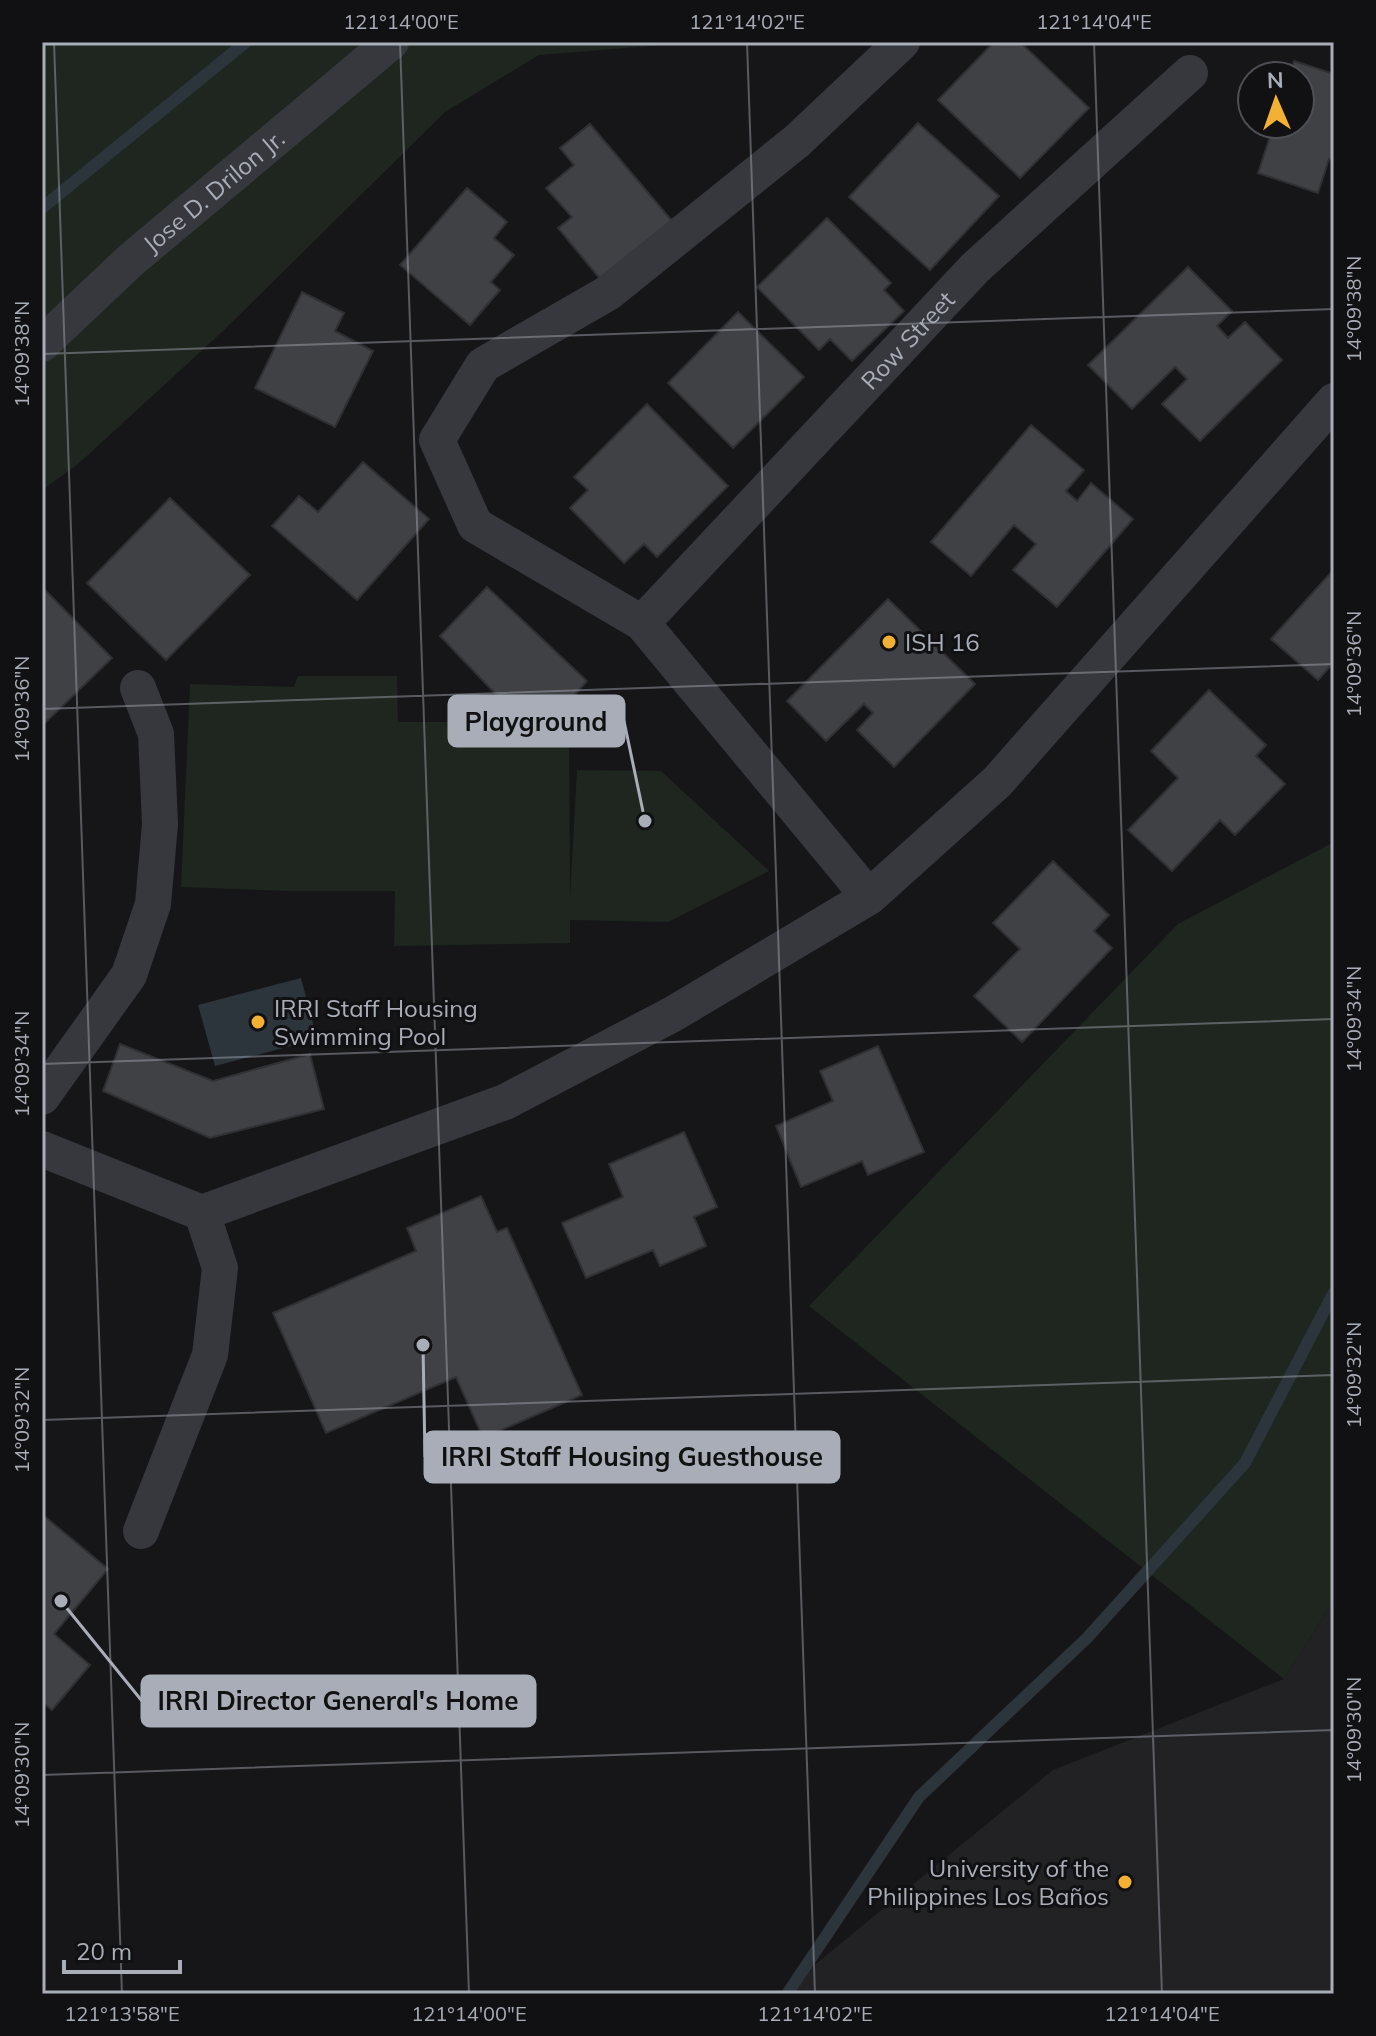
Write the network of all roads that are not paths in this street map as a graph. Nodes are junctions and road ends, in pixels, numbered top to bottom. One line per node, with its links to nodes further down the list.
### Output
1 (391, 42): 4 (street, Jose D. Drilon Jr.)
2 (902, 42): 6 (street)
3 (1190, 73): 6 (street, Row Street)
4 (42, 344)
5 (1334, 401): 8 (street)
6 (642, 623): 8 (street)
7 (138, 688): 9 (street)
8 (869, 897): 11 (street)
9 (42, 1097)
10 (42, 1149): 11 (street)
11 (202, 1213): 12 (street)
12 (141, 1531)

